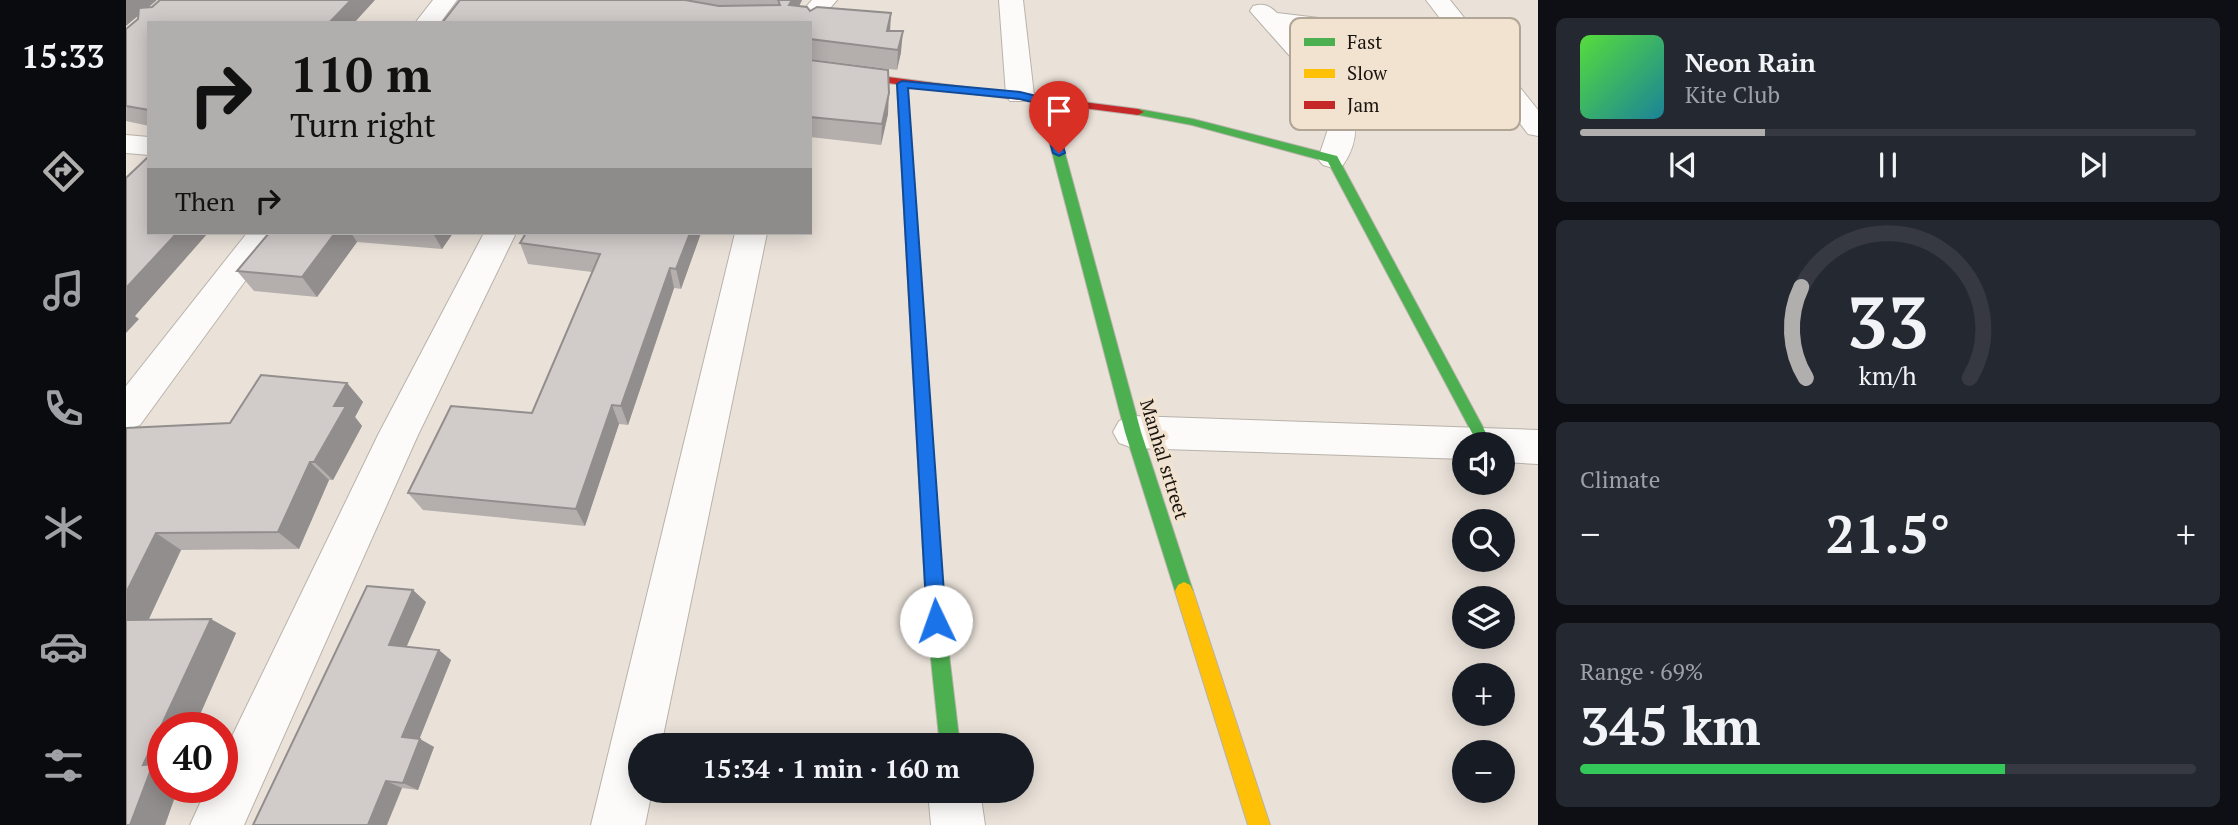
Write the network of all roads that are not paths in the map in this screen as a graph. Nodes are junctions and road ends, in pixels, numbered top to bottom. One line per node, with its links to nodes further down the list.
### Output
1 (445, 0): 8 (street)
2 (825, 0): 9 (street)
3 (1011, 0): 13 (street)
4 (1438, 0): 7 (street)
5 (1262, 10): 6 (street); 10 (street)
6 (1311, 18)
7 (1453, 18)
8 (429, 21)
9 (806, 21)
10 (1290, 41)
11 (812, 70): 12 (street)
12 (902, 84): 13 (street); 29 (street)
13 (1033, 99): 19 (street); 24 (street, Manhal srtreet)
14 (1520, 104): 15 (street)
15 (1538, 128)
16 (1342, 130): 19 (street)
17 (126, 144): 18 (street)
18 (147, 146)
19 (1333, 159): 25 (street)
20 (262, 235): 23 (street)
21 (499, 235): 31 (street)
22 (751, 235): 32 (street)
23 (126, 414)
24 (1133, 432): 26 (street); 34 (street, Manhal srtreet)
25 (1490, 432)
26 (1452, 443)
27 (1515, 445): 28 (street)
28 (1538, 447)
29 (949, 733)
30 (955, 803): 33 (street)
31 (217, 825)
32 (618, 825)
33 (958, 825)
34 (1259, 825)

